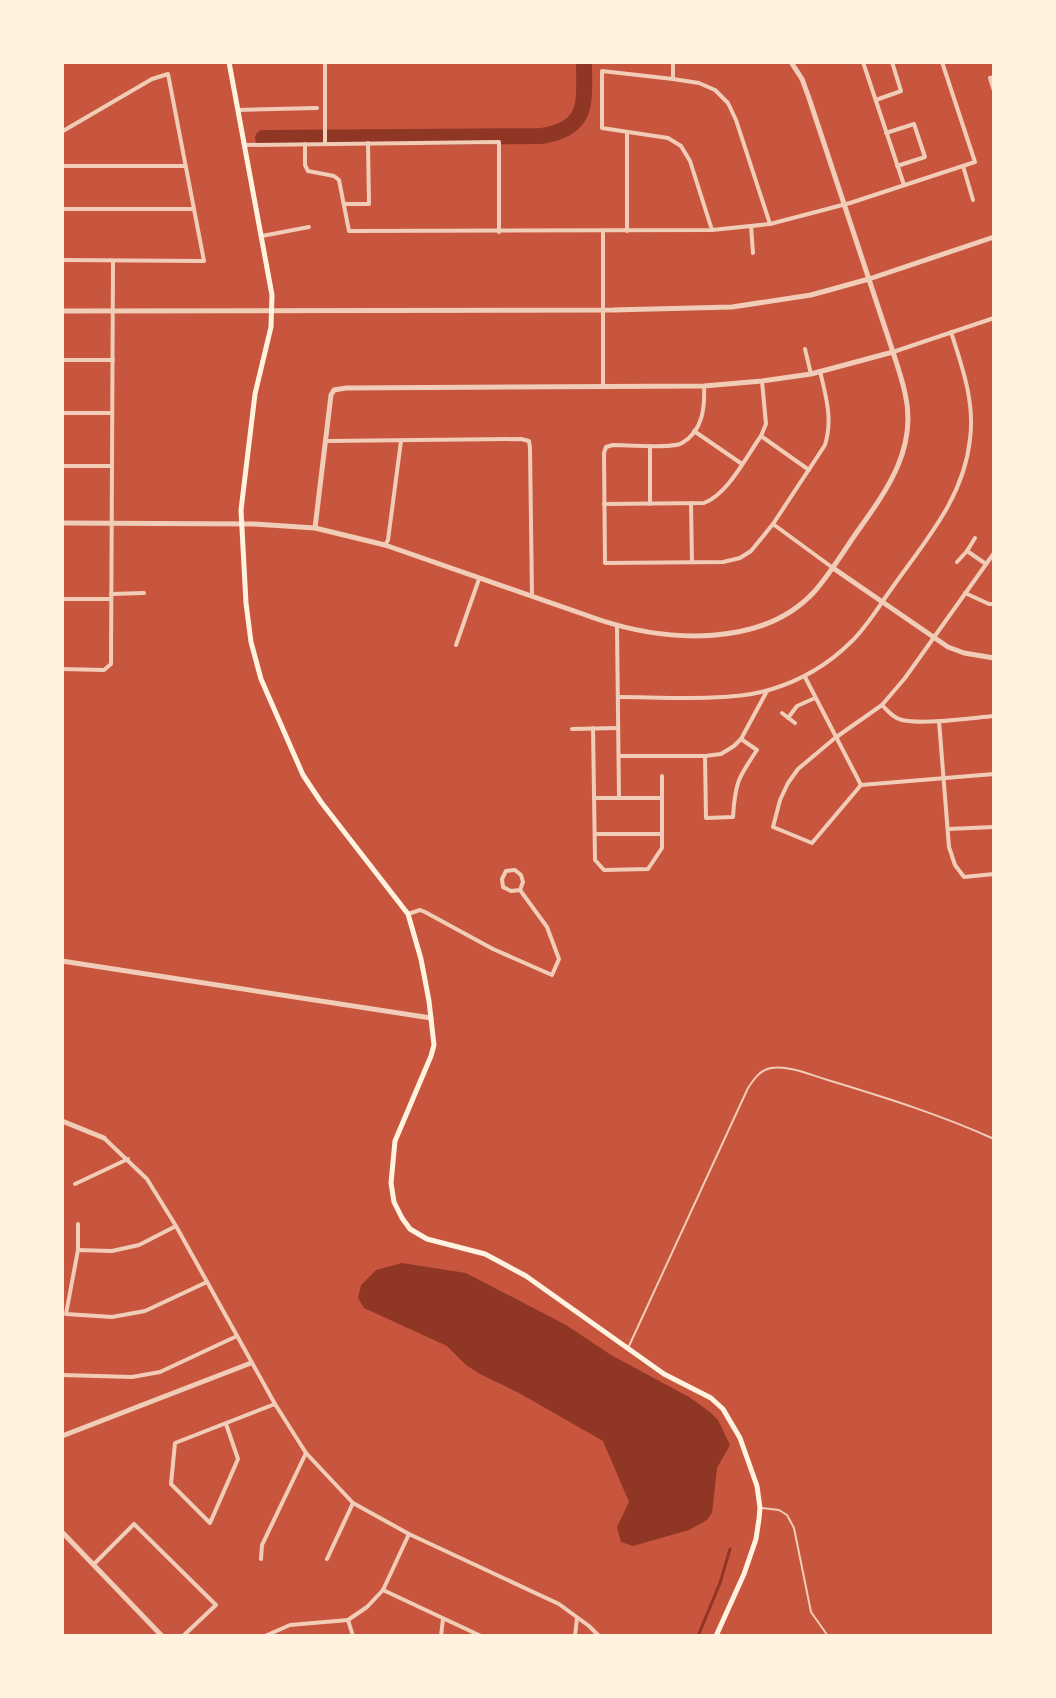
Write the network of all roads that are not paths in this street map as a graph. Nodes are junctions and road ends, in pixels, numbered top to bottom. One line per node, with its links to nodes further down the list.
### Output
1 (229, 62): 14 (main road)
2 (325, 62): 18 (street)
3 (673, 62): 10 (street)
4 (791, 62): 29 (street)
5 (864, 62): 12 (street)
6 (892, 62): 12 (street)
7 (942, 62): 25 (street)
8 (62, 63): 15 (street)
9 (994, 77): 11 (street)
10 (673, 79): 16 (street); 32 (street)
11 (994, 91)
12 (875, 100): 17 (street)
13 (317, 108): 14 (street)
14 (238, 110): 21 (main road)
15 (63, 131): 22 (street); 23 (street)
16 (627, 133): 35 (street); 36 (street)
17 (886, 133): 24 (street); 24 (street)
18 (325, 142): 19 (street); 20 (street)
19 (368, 143): 28 (street); 37 (street)
20 (305, 144): 21 (street); 28 (street)
21 (245, 145): 39 (main road)
22 (63, 166): 23 (street); 30 (street)
23 (186, 166): 31 (street)
24 (897, 166): 26 (street)
25 (963, 166): 26 (street); 27 (street)
26 (904, 185): 29 (street)
27 (973, 200)
28 (344, 204): 37 (street)
29 (844, 205): 32 (street); 44 (street)
30 (62, 209): 31 (street)
31 (193, 209): 43 (street)
32 (770, 224): 33 (street)
33 (751, 226): 35 (street); 41 (street)
34 (309, 227): 39 (street)
35 (712, 230): 36 (street)
36 (627, 231): 38 (street)
37 (499, 232): 38 (street)
38 (603, 232): 45 (street)
39 (262, 236): 48 (main road)
40 (994, 237): 44 (street)
41 (753, 253)
42 (62, 260): 43 (street)
43 (113, 261): 47 (street)
44 (869, 279): 45 (street); 52 (street)
45 (603, 309): 48 (street); 59 (street)
46 (62, 311): 47 (street)
47 (113, 311): 48 (street); 54 (street)
48 (271, 311): 76 (main road)
49 (994, 318): 50 (street)
50 (951, 332): 52 (street); 93 (street)
51 (805, 349): 56 (street)
52 (893, 352): 55 (street); 86 (street)
53 (62, 360): 54 (street)
54 (113, 360): 61 (street)
55 (820, 371): 56 (street); 70 (street)
56 (811, 374): 57 (street)
57 (762, 381): 58 (street); 63 (street)
58 (704, 386): 59 (street); 62 (street)
59 (603, 387): 64 (street)
60 (62, 413): 61 (street)
61 (112, 413): 69 (street)
62 (694, 431): 66 (street); 67 (street)
63 (761, 436): 67 (street); 70 (street)
64 (326, 441): 65 (street); 78 (street)
65 (401, 441): 80 (street); 91 (street)
66 (650, 445): 72 (street); 73 (street)
67 (742, 464): 71 (street)
68 (62, 466): 69 (street)
69 (112, 466): 75 (street)
70 (809, 470): 77 (street)
71 (691, 503): 73 (street); 83 (street)
72 (604, 504): 73 (street); 83 (street)
73 (650, 504)
74 (62, 523): 75 (street)
75 (111, 523): 76 (street); 90 (street)
76 (240, 524): 78 (street); 130 (main road)
77 (773, 524): 83 (street); 86 (street)
78 (315, 528): 80 (street)
79 (975, 538): 81 (street)
80 (385, 545): 87 (street)
81 (967, 551): 84 (street); 85 (street)
82 (994, 553): 85 (street)
83 (692, 562)
84 (957, 562)
85 (986, 564): 89 (street)
86 (833, 568): 93 (street); 95 (street)
87 (479, 579): 91 (street); 97 (street)
88 (144, 593): 90 (street)
89 (965, 593): 94 (street); 96 (street)
90 (111, 596): 92 (street); 99 (street)
91 (532, 596): 95 (street)
92 (62, 599)
93 (883, 603): 96 (street); 100 (street)
94 (994, 604)
95 (617, 626): 102 (street)
96 (934, 638): 98 (street); 104 (street)
97 (456, 645)
98 (994, 658)
99 (62, 669)
100 (805, 677): 101 (street); 103 (street)
101 (767, 691): 102 (street); 114 (street)
102 (618, 697): 111 (street)
103 (815, 698): 107 (street); 113 (street)
104 (882, 705): 108 (street); 113 (street)
105 (782, 713): 107 (street)
106 (994, 716): 108 (street)
107 (788, 718): 109 (street)
108 (939, 721): 119 (street)
109 (795, 723)
110 (593, 728): 111 (street); 112 (street); 121 (street)
111 (618, 728): 115 (street)
112 (572, 729)
113 (835, 738): 120 (street); 120 (street)
114 (741, 739): 116 (street); 116 (street)
115 (619, 756): 116 (street); 122 (street)
116 (705, 756)
117 (994, 774): 119 (street)
118 (662, 776): 123 (street)
119 (944, 777): 120 (street); 125 (street)
120 (861, 785)
121 (594, 798): 122 (street); 126 (street)
122 (619, 798): 123 (street)
123 (662, 798): 127 (street)
124 (994, 827): 125 (street)
125 (948, 830): 128 (street)
126 (595, 834): 127 (street); 127 (street)
127 (662, 834)
128 (994, 874)
129 (520, 890): 129 (street); 130 (street)
130 (408, 914): 132 (main road)
131 (62, 961): 132 (street)
132 (431, 1018): 143 (main road)
133 (62, 1121): 134 (street)
134 (104, 1138): 136 (street)
135 (994, 1139): 143 (lane)
136 (128, 1159): 137 (street); 139 (street)
137 (75, 1184)
138 (78, 1224): 140 (street)
139 (176, 1226): 140 (street); 141 (street)
140 (78, 1250): 141 (street)
141 (207, 1282): 142 (street)
142 (237, 1336): 144 (street); 145 (street)
143 (628, 1347): 151 (main road)
144 (251, 1363): 146 (street); 148 (street)
145 (62, 1375)
146 (275, 1404): 147 (street); 149 (street)
147 (226, 1424): 147 (street)
148 (62, 1436)
149 (306, 1453): 150 (street); 154 (street)
150 (353, 1503): 153 (street); 155 (street)
151 (760, 1508): 169 (main road); 170 (lane)
152 (62, 1532): 156 (street)
153 (409, 1534): 157 (street); 158 (street)
154 (261, 1559)
155 (327, 1559)
156 (94, 1564): 161 (street); 162 (street)
157 (383, 1590): 159 (street); 160 (street)
158 (577, 1618): 167 (street); 168 (street)
159 (443, 1619): 165 (street); 166 (street)
160 (348, 1620): 163 (street); 164 (street)
161 (162, 1636)
162 (183, 1636)
163 (265, 1636)
164 (353, 1636)
165 (441, 1636)
166 (481, 1636)
167 (575, 1636)
168 (599, 1636)
169 (716, 1636)
170 (828, 1636)

